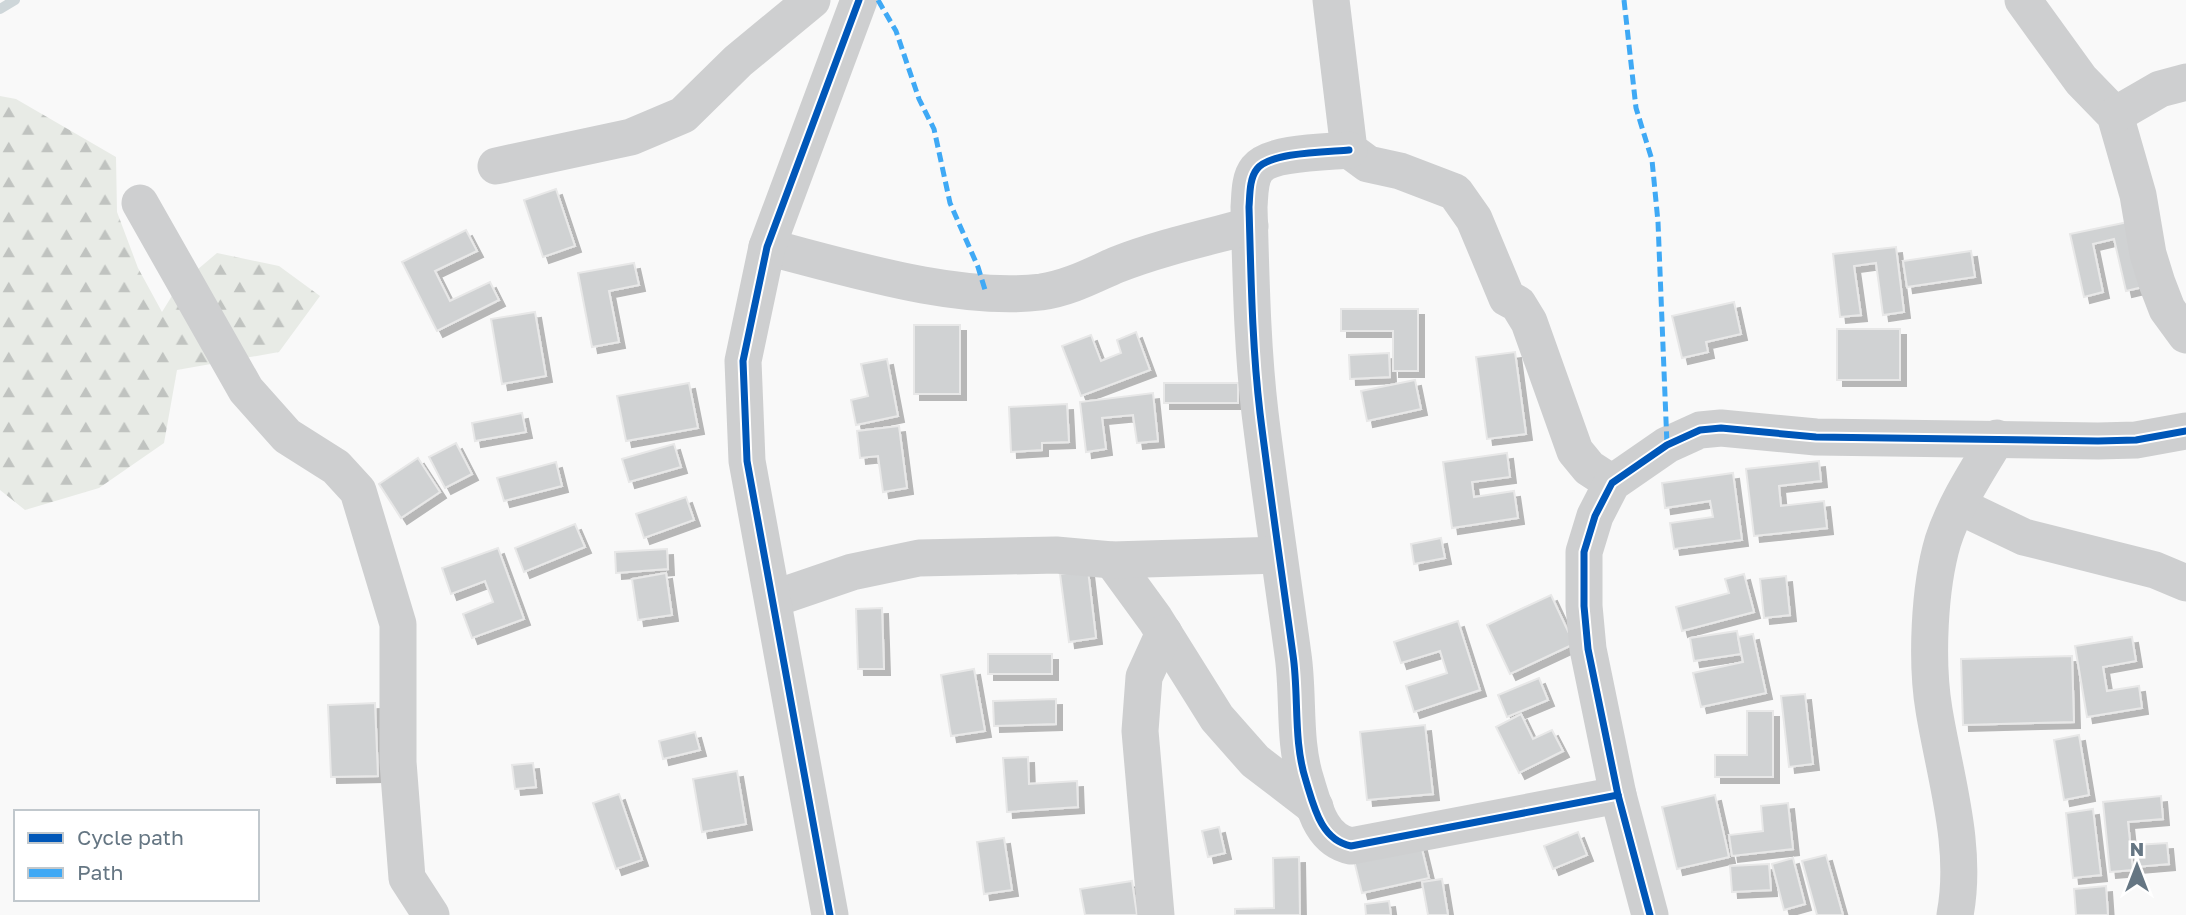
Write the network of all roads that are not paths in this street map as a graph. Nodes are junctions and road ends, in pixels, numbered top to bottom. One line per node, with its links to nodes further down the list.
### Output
1 (812, 0): 8 (street)
2 (859, 0): 11 (street)
3 (1331, 0): 7 (street)
4 (2023, 0): 6 (street)
5 (2186, 82): 6 (street)
6 (2115, 115): 12 (street)
7 (1349, 150): 10 (street); 15 (street)
8 (496, 166)
9 (140, 203): 24 (street)
10 (1250, 226): 11 (street); 17 (street)
11 (767, 247): 20 (street)
12 (2186, 335)
13 (2186, 431): 14 (street)
14 (1997, 438): 15 (street); 16 (street)
15 (1612, 483): 22 (street)
16 (1959, 506): 19 (street); 28 (street)
17 (1277, 555): 18 (street); 23 (street)
18 (1112, 560): 20 (street); 21 (street)
19 (2186, 583)
20 (773, 599): 25 (street)
21 (1164, 634): 23 (street); 26 (street)
22 (1618, 795): 23 (street); 27 (street)
23 (1315, 807)
24 (432, 915)
25 (830, 915)
26 (1156, 915)
27 (1650, 915)
28 (1955, 915)

